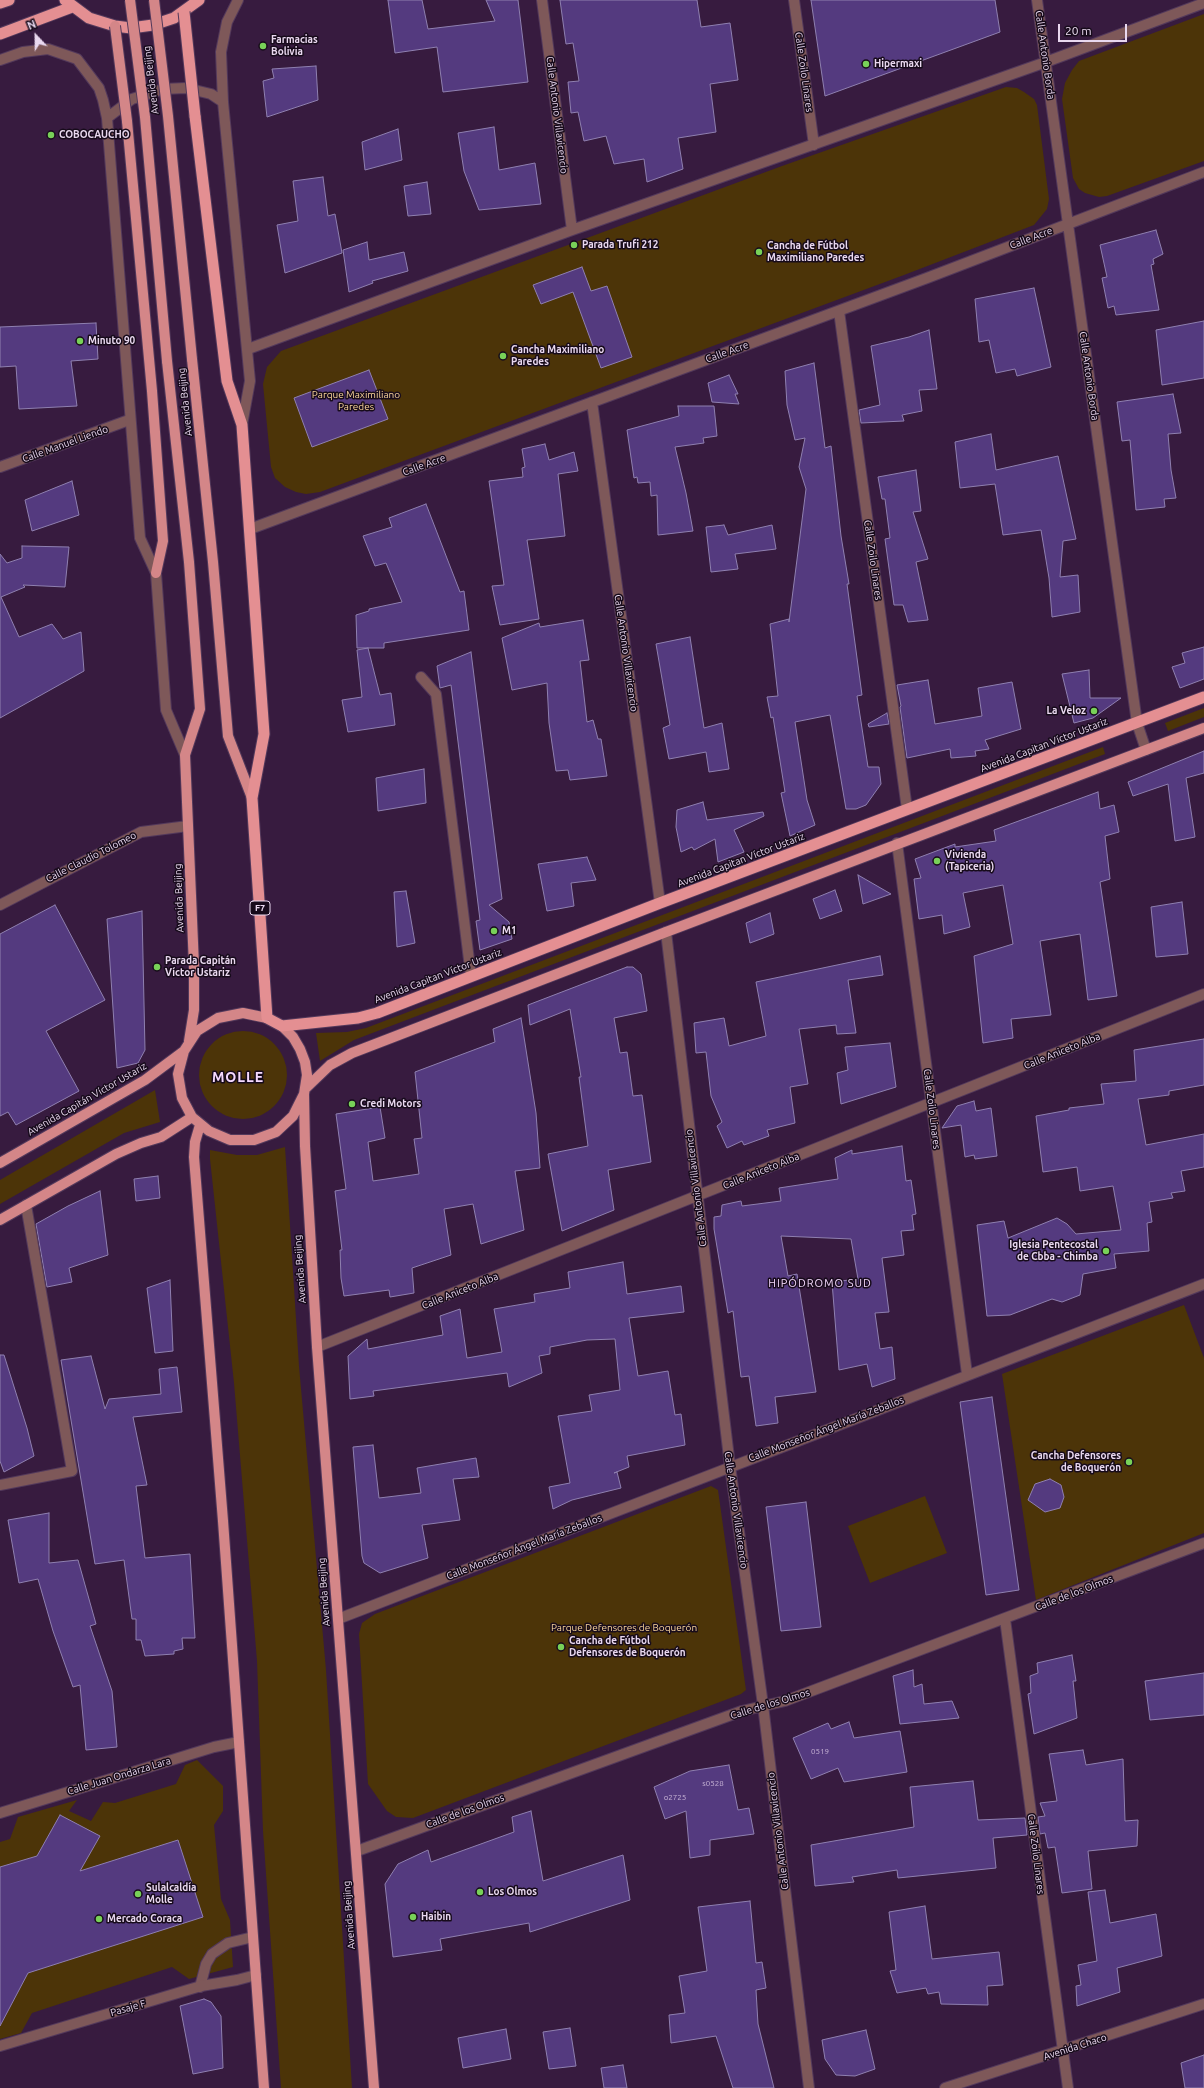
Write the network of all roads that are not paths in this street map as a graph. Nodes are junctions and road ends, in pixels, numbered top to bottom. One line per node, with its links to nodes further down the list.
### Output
1 (10, 0): 8 (highway)
2 (130, 0): 36 (main road, Avenida Beijing, bridge)
3 (154, 0): 37 (main road, Avenida Beijing, bridge)
4 (199, 0): 12 (highway)
5 (542, 0): 22 (street, Calle Antonio Villavicencio)
6 (794, 0): 19 (street, Calle Zoilo Linares)
7 (1037, 0): 16 (street, Calle Antonio Borda)
8 (0, 3)
9 (68, 3): 13 (highway); 14 (highway)
10 (1204, 3): 16 (street)
11 (236, 4): 17 (street, Avenida Beijing)
12 (184, 12): 13 (highway, bridge); 27 (highway, bridge)
13 (115, 26): 30 (main road, bridge)
14 (0, 34)
15 (0, 60): 18 (street, Avenida Beijing)
16 (1046, 62): 19 (street); 21 (street, Calle Antonio Borda)
17 (223, 102): 18 (street); 24 (street, Avenida Beijing)
18 (107, 118): 26 (street, Avenida Beijing)
19 (814, 145): 22 (street)
20 (1204, 172): 21 (street, Calle Acre)
21 (1068, 224): 23 (street, Calle Acre); 33 (street, Calle Antonio Borda)
22 (572, 230): 24 (street)
23 (839, 310): 25 (street, Calle Acre); 38 (street, Calle Zoilo Linares)
24 (248, 349): 27 (street, Avenida Beijing)
25 (592, 402): 29 (street, Calle Acre); 41 (street, Calle Antonio Villavicencio)
26 (130, 420): 28 (street, Calle Manuel Liendo); 30 (street, Avenida Beijing)
27 (242, 425): 29 (highway, Avenida Beijing)
28 (0, 467)
29 (250, 529): 37 (highway, Avenida Beijing)
30 (156, 573): 36 (street, Avenida Beijing)
31 (421, 677): 44 (street)
32 (1204, 697): 33 (highway, Avenida Capitan Víctor Ustariz)
33 (1137, 723): 35 (street, Calle Antonio Borda); 38 (highway, Avenida Capitan Víctor Ustariz)
34 (1204, 728): 35 (main road)
35 (1146, 750): 40 (main road)
36 (185, 754): 39 (main road, Avenida Beijing)
37 (252, 798): 46 (highway, Avenida Beijing / F7)
38 (907, 809): 41 (highway, Avenida Capitan Víctor Ustariz)
39 (188, 826): 42 (street, Calle Claudio Tolomeo); 48 (main road, Avenida Beijing)
40 (897, 844): 43 (main road); 51 (street, Calle Zoilo Linares)
41 (660, 903): 44 (highway, Avenida Capitan Víctor Ustariz)
42 (0, 905)
43 (666, 932): 50 (main road); 55 (street, Calle Antonio Villavicencio)
44 (471, 976): 47 (highway, Avenida Capitan Víctor Ustariz)
45 (1204, 994): 51 (street, Calle Aniceto Alba)
46 (267, 1018): 47 (highway); 48 (main road)
47 (282, 1026): 50 (main road)
48 (189, 1041): 49 (main road)
49 (184, 1051): 52 (main road); 54 (main road, Avenida Capitán Víctor Ustariz)
50 (305, 1091): 53 (main road); 59 (main road, Avenida Beijing)
51 (931, 1104): 55 (street, Calle Aniceto Alba); 60 (street, Calle Zoilo Linares)
52 (192, 1117): 53 (main road); 56 (main road)
53 (200, 1125): 67 (main road)
54 (0, 1163)
55 (697, 1196): 59 (street, Calle Aniceto Alba); 61 (street, Calle Antonio Villavicencio)
56 (26, 1205): 57 (main road); 62 (street)
57 (0, 1220)
58 (1204, 1284): 60 (street, Calle Monseñor Ángel María Zeballos)
59 (317, 1347): 64 (main road, Avenida Beijing)
60 (967, 1374): 61 (street, Calle Monseñor Ángel María Zeballos)
61 (730, 1466): 64 (street, Calle Monseñor Ángel María Zeballos); 66 (street, Calle Antonio Villavicencio)
62 (0, 1485)
63 (1204, 1543): 65 (street, Calle de los Olmos)
64 (338, 1619): 69 (main road, Avenida Beijing)
65 (1005, 1619): 66 (street, Calle de los Olmos); 75 (street, Calle Zoilo Linares)
66 (763, 1706): 69 (street, Calle de los Olmos); 78 (street, Calle Antonio Villavicencio)
67 (239, 1742): 68 (street, Calle Juan Ondarza Lara); 70 (main road)
68 (0, 1813)
69 (357, 1851): 77 (main road, Avenida Beijing)
70 (253, 1937): 71 (main road); 72 (street)
71 (256, 1975): 72 (street, Pasaje F); 76 (main road)
72 (200, 1986): 74 (street, Pasaje F)
73 (1204, 2004): 75 (street, Avenida Chaco)
74 (0, 2046)
75 (1062, 2051): 79 (street, Avenida Chaco); 80 (street, Calle Zoilo Linares)
76 (264, 2088)
77 (374, 2088)
78 (809, 2088)
79 (945, 2088)
80 (1068, 2088)

